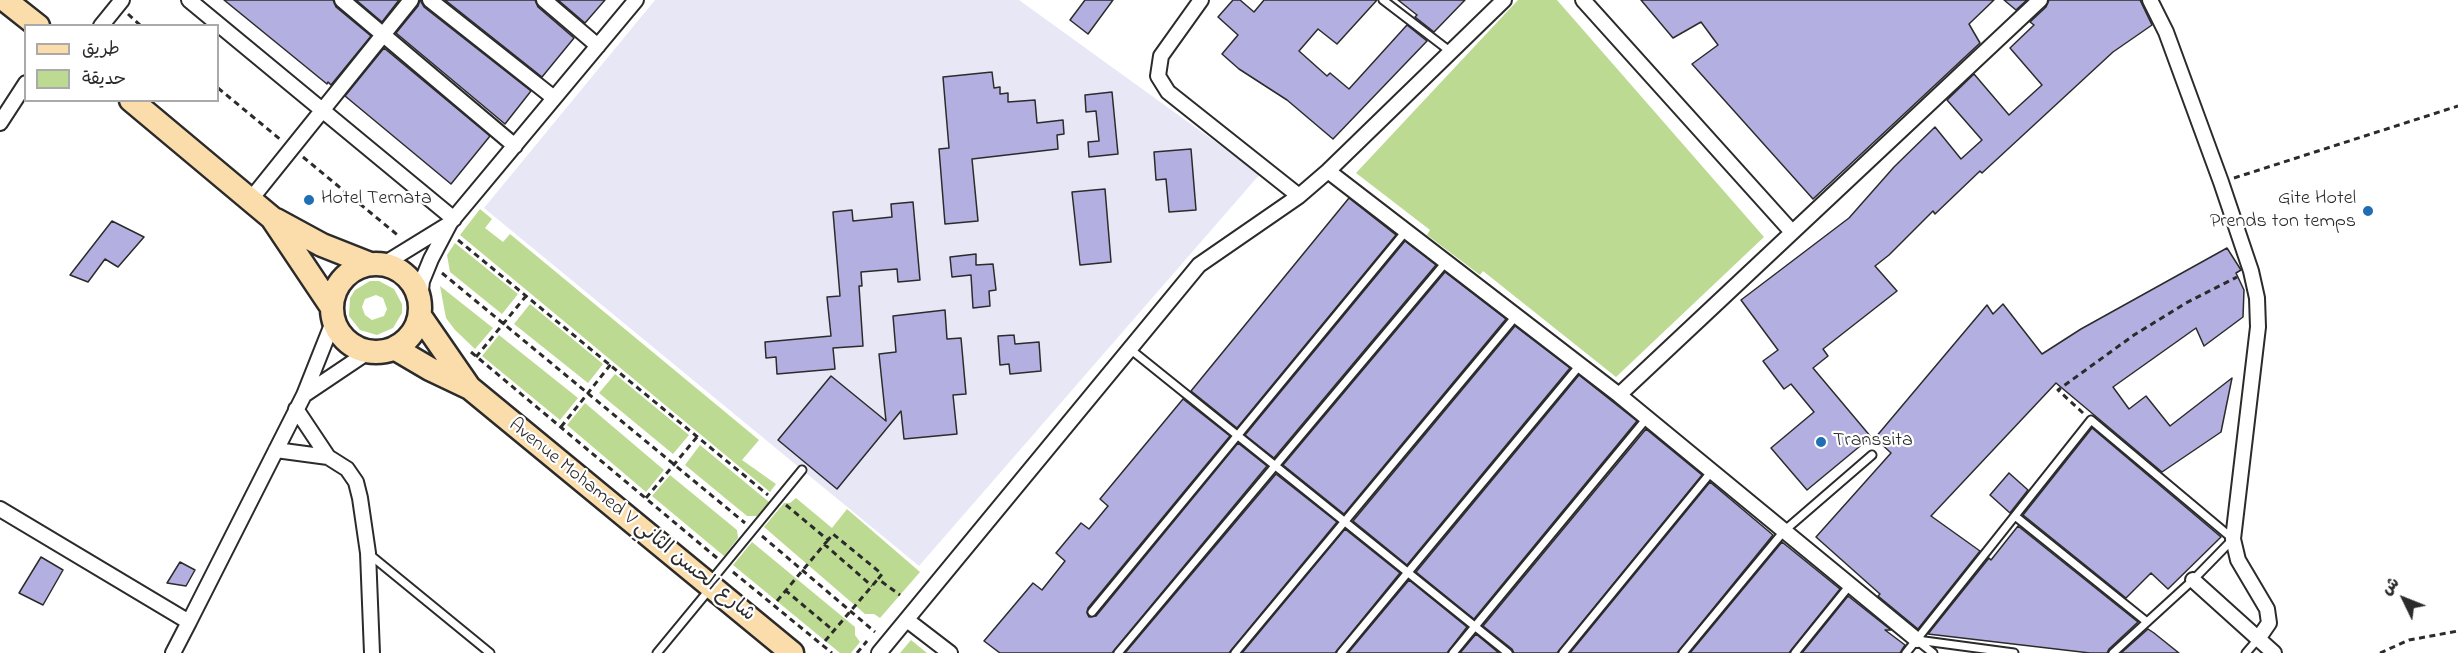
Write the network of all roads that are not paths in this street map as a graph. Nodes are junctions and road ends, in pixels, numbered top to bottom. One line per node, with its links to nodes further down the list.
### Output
1 (5, 0): 15 (main road)
2 (122, 0): 16 (street)
3 (189, 0): 17 (street)
4 (342, 0): 19 (street)
5 (411, 0): 19 (street)
6 (430, 0): 23 (street)
7 (544, 0): 20 (street)
8 (636, 0): 20 (street)
9 (1202, 0): 29 (street)
10 (1383, 0): 21 (lane)
11 (1504, 0): 21 (street)
12 (1583, 0): 34 (street)
13 (2040, 0): 34 (street)
14 (2150, 0): 60 (street)
15 (35, 24)
16 (102, 24)
17 (218, 24)
18 (219, 25): 25 (street)
19 (383, 35): 25 (street); 27 (street)
20 (598, 46): 23 (street)
21 (1451, 52): 28 (street)
22 (24, 86): 26 (street)
23 (554, 98): 27 (street)
24 (133, 102): 30 (main road)
25 (322, 110): 30 (street); 32 (street)
26 (0, 123)
27 (515, 146): 32 (street)
28 (1328, 171): 29 (street); 33 (street)
29 (1299, 196): 41 (street)
30 (251, 199): 31 (main road)
31 (272, 218): 36 (main road); 38 (main road)
32 (453, 227): 36 (street); 37 (street)
33 (1406, 231): 35 (street); 49 (lane)
34 (1792, 232): 46 (street)
35 (1446, 262): 39 (street); 53 (lane)
36 (377, 264): 37 (main road); 38 (main road)
37 (420, 308): 40 (main road); 44 (main road, Avenue Mohamed V شارع الحسن الثاني)
38 (332, 314): 42 (main road); 45 (street)
39 (1516, 316): 43 (street); 58 (lane)
40 (396, 349): 42 (main road); 44 (main road, Avenue Mohamed V شارع الحسن الثاني)
41 (1130, 349): 49 (lane); 67 (street)
42 (368, 352): 45 (street)
43 (1580, 365): 46 (street); 62 (lane)
44 (470, 388): 65 (main road, Avenue Mohamed V شارع الحسن الثاني)
45 (304, 395): 47 (street)
46 (1618, 395): 48 (street)
47 (296, 409): 50 (street); 52 (street)
48 (1647, 418): 55 (street); 70 (lane)
49 (1238, 435): 53 (lane); 66 (lane)
50 (276, 450): 52 (street); 68 (street)
51 (1872, 455): 59 (lane)
52 (328, 457): 61 (street)
53 (1275, 466): 58 (lane); 80 (lane)
54 (802, 470): 65 (lane)
55 (1712, 471): 59 (street); 85 (lane)
56 (0, 509): 68 (street)
57 (2015, 516): 60 (lane); 69 (lane); 72 (lane)
58 (1345, 521): 62 (lane); 81 (lane)
59 (1784, 531): 64 (street); 86 (lane)
60 (2233, 539): 63 (lane); 71 (street)
61 (368, 553): 74 (street); 75 (lane)
62 (1408, 572): 70 (lane); 82 (lane)
63 (2193, 580): 69 (lane); 71 (street)
64 (1850, 585): 72 (street); 87 (lane)
65 (710, 586): 76 (lane); 77 (main road, Avenue Mohamed V شارع الحسن الثاني)
66 (1092, 612)
67 (907, 620): 78 (street); 79 (street)
68 (189, 622): 73 (street)
69 (2147, 622): 91 (lane)
70 (1475, 627): 83 (lane); 84 (lane)
71 (2258, 639): 92 (lane); 93 (street)
72 (1917, 640): 88 (lane); 89 (lane); 90 (lane)
73 (173, 653)
74 (372, 653)
75 (490, 653)
76 (657, 653)
77 (792, 653)
78 (879, 653)
79 (950, 653)
80 (1119, 653)
81 (1235, 653)
82 (1341, 653)
83 (1453, 653)
84 (1508, 653)
85 (1563, 653)
86 (1683, 653)
87 (1794, 653)
88 (1906, 653)
89 (1933, 653)
90 (2014, 653)
91 (2113, 653)
92 (2246, 653)
93 (2274, 653)

